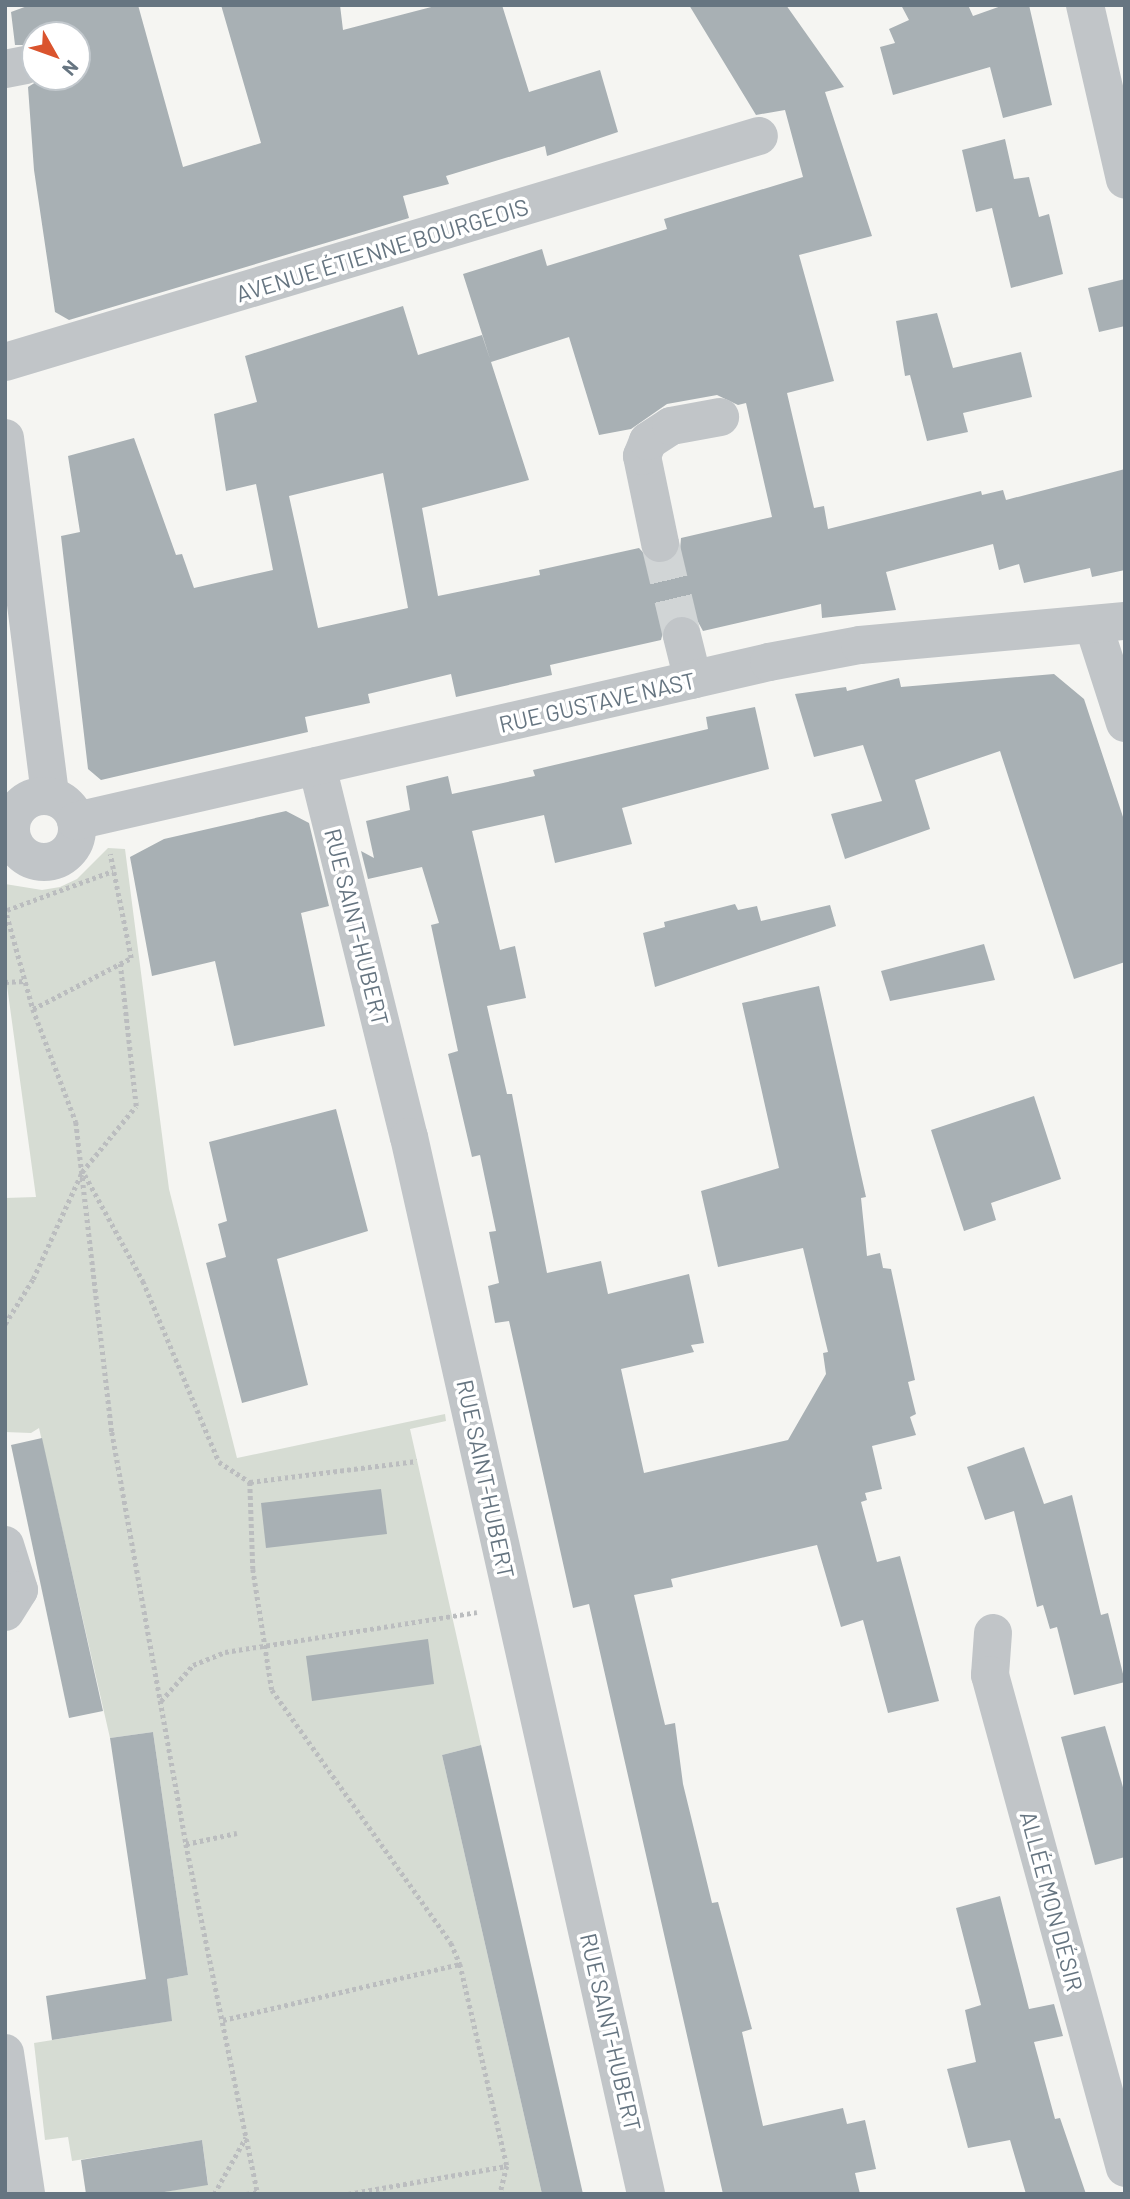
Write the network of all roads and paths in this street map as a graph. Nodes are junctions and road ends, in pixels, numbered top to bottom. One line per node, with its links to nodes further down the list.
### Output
1 (1085, 5): 3 (street)
2 (759, 136): 4 (street, AVENUE ÉTIENNE BOURGEOIS)
3 (1125, 179)
4 (5, 362)
5 (720, 417): 7 (street)
6 (5, 439): 13 (street)
7 (660, 543)
8 (1109, 622): 10 (street, RUE GUSTAVE NAST); 11 (street)
9 (682, 636): 10 (street)
10 (693, 680): 12 (street, RUE GUSTAVE NAST)
11 (1125, 723)
12 (317, 766): 13 (street, RUE GUSTAVE NAST); 49 (street, RUE SAINT-HUBERT)
13 (63, 809): 15 (street); 15 (street)
14 (108, 848): 16 (path)
15 (11, 852)
16 (113, 871): 17 (path); 20 (path)
17 (6, 909): 18 (path)
18 (13, 931): 19 (path); 21 (path)
19 (5, 935)
20 (120, 964): 23 (path); 24 (path)
21 (26, 981): 22 (path); 23 (path)
22 (5, 982)
23 (33, 1009): 24 (path)
24 (82, 1172): 25 (path); 27 (path); 33 (path)
25 (5, 1324)
26 (417, 1461): 27 (path)
27 (250, 1482): 32 (path)
28 (5, 1545): 30 (street)
29 (489, 1610): 32 (path)
30 (5, 1612)
31 (993, 1633): 42 (street, ALLÉE MON DÉSIR)
32 (266, 1645): 33 (path); 36 (path)
33 (160, 1701): 35 (path)
34 (237, 1833): 35 (path)
35 (186, 1844): 37 (path)
36 (460, 1964): 37 (path); 41 (path)
37 (223, 2020): 40 (path)
38 (5, 2053): 39 (street)
39 (10, 2131): 44 (street)
40 (247, 2136): 43 (path); 45 (path)
41 (507, 2166): 47 (path); 48 (path)
42 (1125, 2168)
43 (258, 2193): 46 (path)
44 (26, 2194)
45 (214, 2194)
46 (246, 2194)
47 (348, 2194)
48 (500, 2194)
49 (646, 2194)

